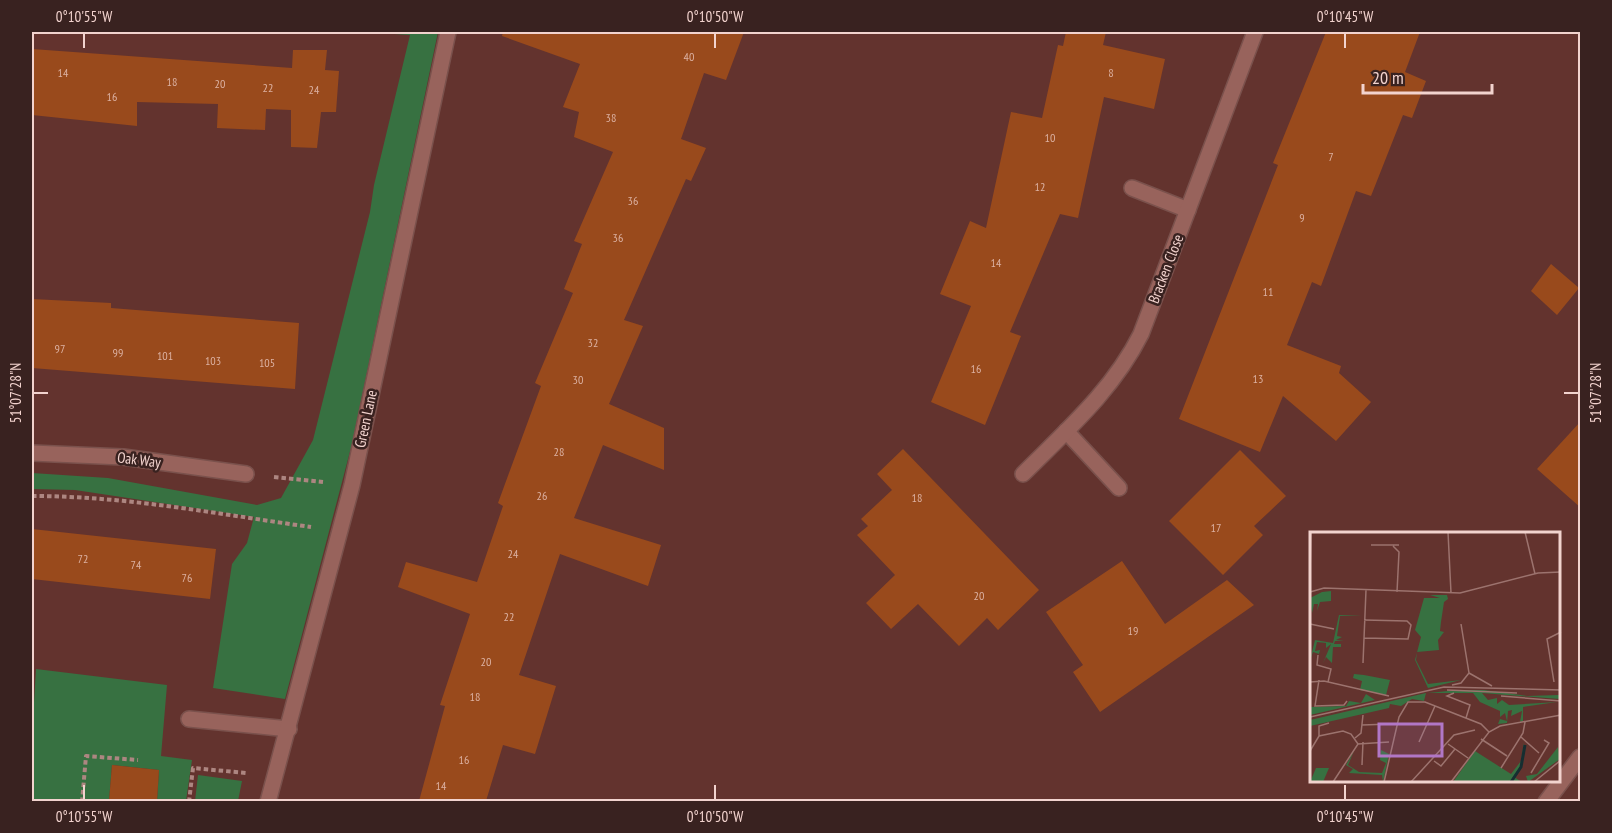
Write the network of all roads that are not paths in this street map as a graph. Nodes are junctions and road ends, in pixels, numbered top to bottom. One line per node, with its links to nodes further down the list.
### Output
1 (448, 32): 11 (street, Green Lane)
2 (1255, 32): 4 (street, Bracken Close)
3 (1132, 188): 4 (street)
4 (1188, 210): 5 (street, Bracken Close)
5 (1066, 431): 8 (street, Bracken Close); 9 (street)
6 (32, 453): 7 (street, Oak Way)
7 (246, 474)
8 (1023, 474)
9 (1119, 488)
10 (189, 718): 11 (street)
11 (289, 729): 13 (street, Green Lane)
12 (1581, 757): 14 (street)
13 (268, 801)
14 (1546, 801)

